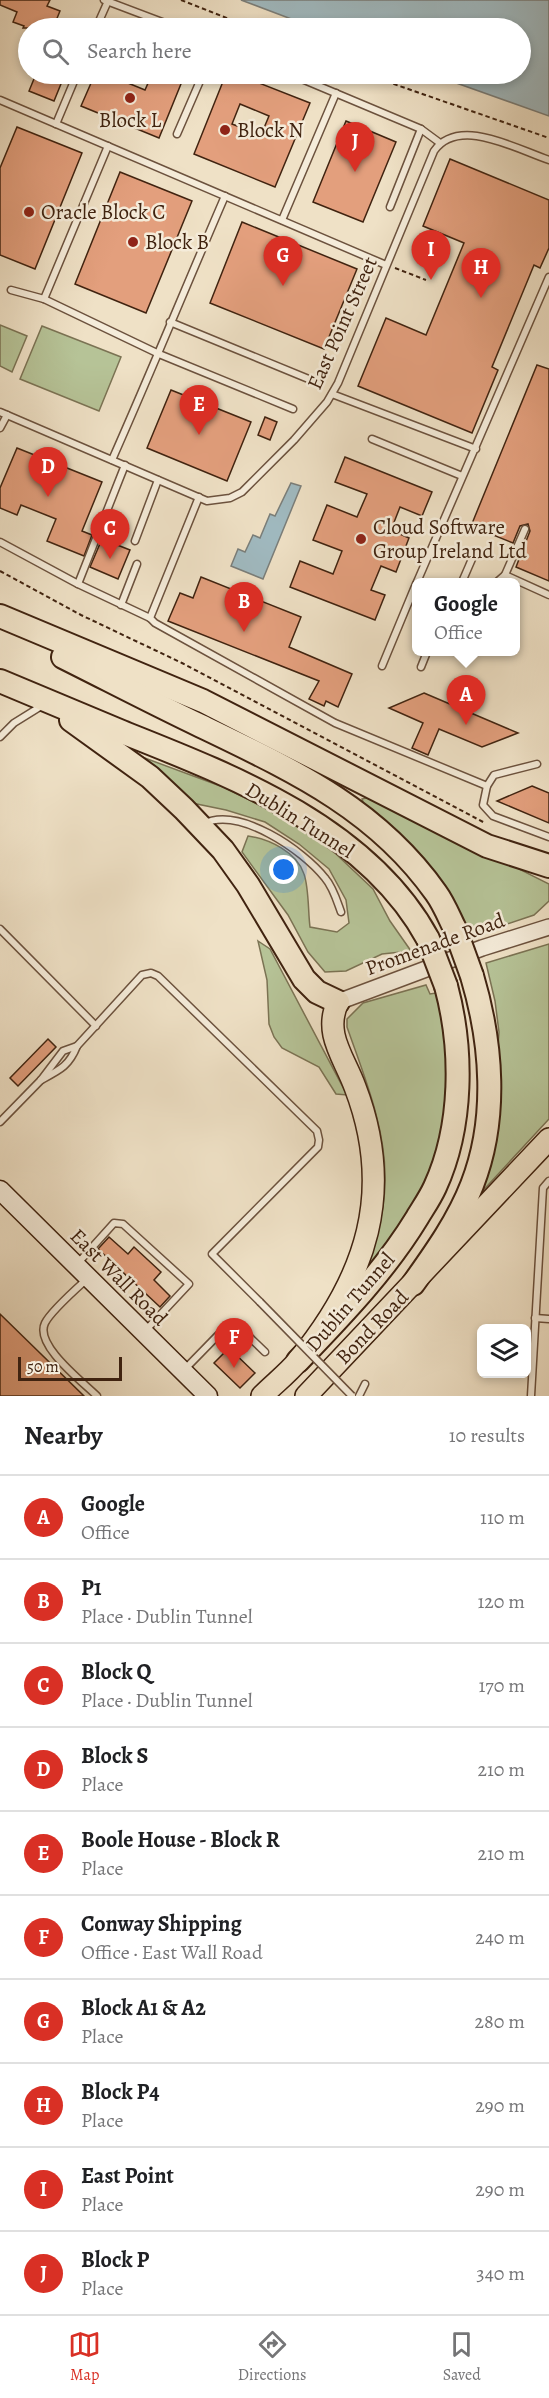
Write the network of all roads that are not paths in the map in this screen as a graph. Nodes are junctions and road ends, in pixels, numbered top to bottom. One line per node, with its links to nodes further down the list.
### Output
1 (106, 1): 2 (lane); 3 (lane)
2 (100, 18)
3 (151, 18)
4 (73, 84): 9 (lane)
5 (199, 84): 11 (lane)
6 (314, 84): 7 (lane)
7 (336, 93): 10 (lane); 17 (lane)
8 (0, 100): 9 (lane)
9 (56, 124): 13 (lane)
10 (421, 129): 12 (lane); 16 (lane)
11 (177, 134)
12 (440, 143): 14 (lane); 18 (lane, East Point Street)
13 (108, 146): 15 (lane); 21 (lane)
14 (549, 160)
15 (225, 196): 17 (lane); 22 (lane)
16 (390, 207)
17 (282, 220): 18 (lane)
18 (386, 265): 25 (lane, East Point Street)
19 (549, 277): 30 (lane)
20 (11, 290): 21 (lane)
21 (44, 300): 23 (lane)
22 (170, 322): 23 (lane); 24 (lane)
23 (159, 354): 26 (lane); 31 (lane)
24 (311, 380)
25 (332, 394): 30 (lane); 35 (lane, East Point Street)
26 (293, 409)
27 (3, 414): 28 (lane); 31 (lane, East Point Street)
28 (0, 428)
29 (372, 440): 33 (lane)
30 (476, 449): 33 (lane)
31 (112, 460): 32 (lane, East Point Street)
32 (125, 465): 34 (lane, East Point Street); 47 (lane)
33 (462, 476): 42 (lane)
34 (158, 480): 35 (lane, East Point Street); 37 (lane)
35 (199, 497): 52 (lane)
36 (525, 530): 41 (lane)
37 (135, 541)
38 (0, 542): 47 (lane)
39 (475, 552): 43 (lane)
40 (137, 564): 50 (lane)
41 (505, 575): 44 (lane); 45 (lane)
42 (419, 578)
43 (465, 578)
44 (502, 578)
45 (512, 578)
46 (520, 582): 49 (lane)
47 (78, 584): 50 (lane)
48 (412, 595): 55 (lane)
49 (549, 595)
50 (121, 605): 52 (lane)
51 (0, 616): 64 (highway)
52 (150, 618): 61 (lane)
53 (0, 624): 77 (highway, Dublin Tunnel, bridge)
54 (425, 656): 56 (lane)
55 (382, 666)
56 (421, 667)
57 (0, 681): 58 (highway, Dublin Tunnel)
58 (53, 704): 59 (lane); 62 (highway); 82 (highway, Dublin Tunnel, bridge)
59 (0, 737)
60 (537, 764): 61 (lane)
61 (487, 786): 63 (lane)
62 (200, 826): 65 (lane); 68 (highway)
63 (549, 837)
64 (549, 866)
65 (341, 912)
66 (548, 927): 68 (street, Promenade Road)
67 (0, 929): 69 (lane)
68 (338, 1002): 82 (highway)
69 (96, 1026): 70 (lane); 89 (lane, bridge)
70 (78, 1046): 71 (lane); 71 (lane)
71 (41, 1080): 72 (lane)
72 (0, 1122)
73 (549, 1139): 77 (highway, Bond Road)
74 (549, 1181): 78 (lane)
75 (0, 1190): 76 (main road, East Wall Road)
76 (82, 1272): 80 (main road, East Wall Road); 80 (lane); 85 (lane)
77 (413, 1284): 88 (highway, Bond Road)
78 (535, 1318): 79 (lane); 91 (lane)
79 (549, 1319)
80 (143, 1334): 83 (main road, East Wall Road)
81 (265, 1352): 83 (lane)
82 (298, 1361): 87 (highway)
83 (183, 1371): 86 (main road, East Wall Road)
84 (365, 1384): 90 (lane)
85 (97, 1396)
86 (208, 1396)
87 (262, 1396)
88 (306, 1396)
89 (352, 1396)
90 (360, 1396)
91 (531, 1396)

